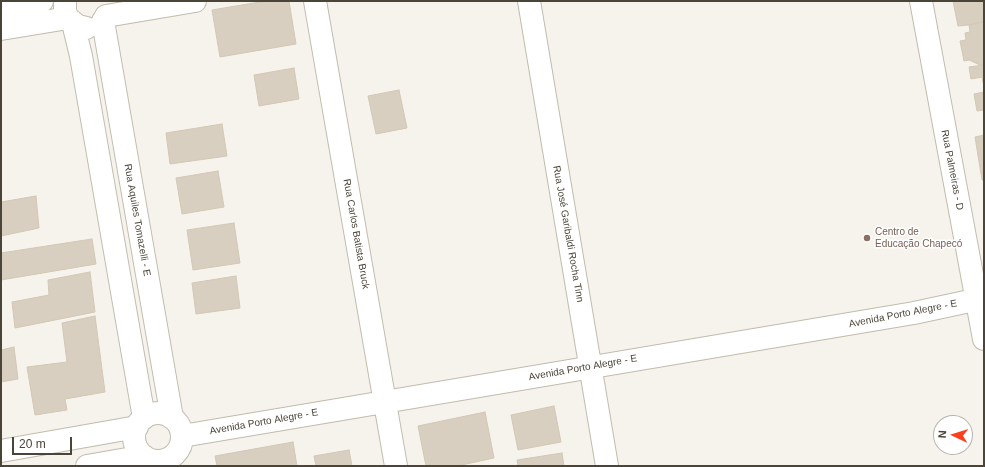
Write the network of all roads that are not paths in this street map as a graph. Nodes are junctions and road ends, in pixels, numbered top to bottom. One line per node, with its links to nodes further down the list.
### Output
1 (42, 1): 6 (street)
2 (195, 1): 7 (street)
3 (315, 1): 15 (street, Rua Carlos Batista Bruck)
4 (529, 1): 14 (street, Rua José Garibaldi Rocha Tinn)
5 (921, 1): 12 (street, Rua Palmeiras - D)
6 (1, 8)
7 (106, 13): 8 (street); 10 (street, Rua Aquiles Tomazelli - E)
8 (69, 14): 9 (street); 11 (street)
9 (1, 29)
10 (135, 209): 11 (street); 16 (street, Rua Aquiles Tomazelli - E)
11 (108, 215): 17 (street)
12 (980, 299): 13 (street, Rua Palmeiras - D); 14 (street, Avenida Porto Alegre - E)
13 (984, 339)
14 (590, 367): 15 (street, Avenida Porto Alegre - E); 23 (street, Rua José Garibaldi Rocha Tinn)
15 (385, 402): 18 (street, Avenida Porto Alegre - E); 22 (street, Rua Carlos Batista Bruck)
16 (172, 418): 17 (street); 18 (street)
17 (140, 423): 19 (street); 20 (street)
18 (181, 450): 20 (street)
19 (1, 451)
20 (149, 461): 21 (street)
21 (87, 466)
22 (396, 466)
23 (607, 466)

